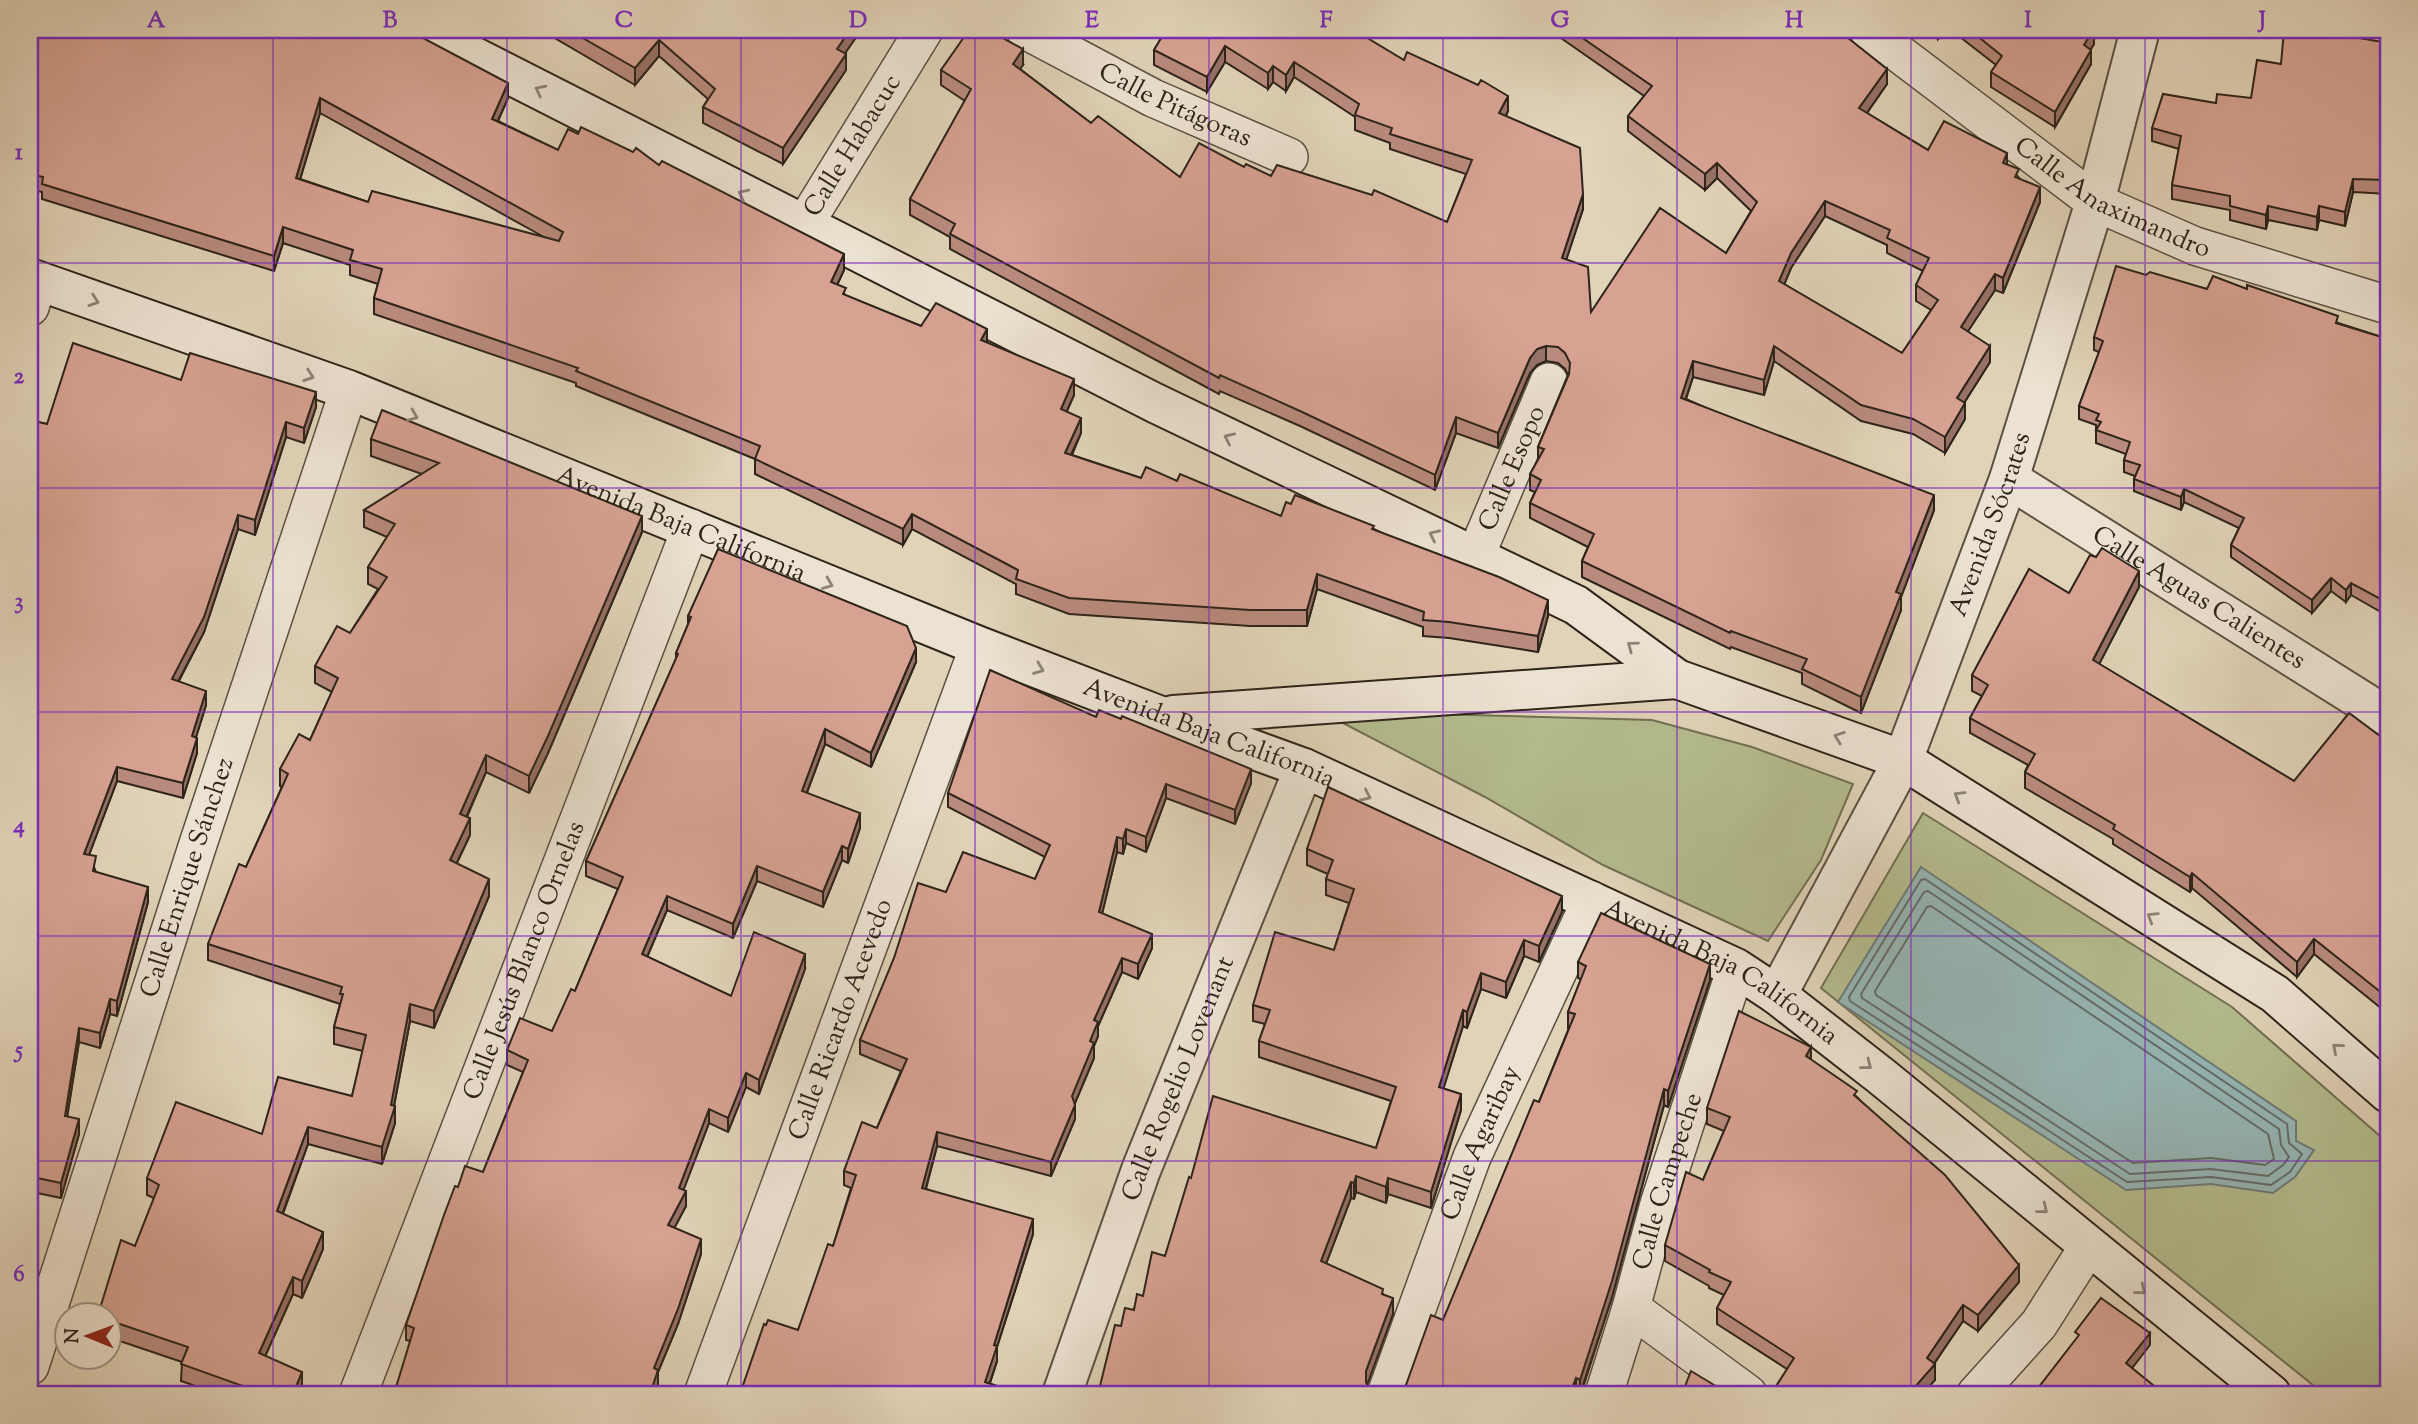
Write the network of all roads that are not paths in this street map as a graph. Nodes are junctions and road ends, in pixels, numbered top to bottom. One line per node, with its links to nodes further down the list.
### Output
1 (422, 30): 8 (main road, one-way to 1)
2 (924, 30): 8 (street, Calle Habacuc)
3 (1025, 30): 6 (street, Calle Pitágoras)
4 (1868, 30): 7 (street, Calle Anaximandro)
5 (2140, 30): 7 (main road, Avenida Sócrates)
6 (1289, 158)
7 (2095, 202): 10 (street, Calle Anaximandro); 13 (main road, Avenida Sócrates)
8 (804, 225): 15 (main road, one-way to 8)
9 (32, 289): 12 (main road, Avenida Baja California, one-way to 12)
10 (2388, 305)
11 (1549, 382): 15 (street, Calle Esopo)
12 (349, 390): 14 (main road, Avenida Baja California, one-way to 14); 28 (street, Calle Enrique Sánchez)
13 (2009, 479): 19 (main road, Calle Aguas Calientes); 20 (main road, Avenida Sócrates)
14 (691, 528): 16 (main road, Avenida Baja California, one-way to 16); 29 (street, Calle Jesús Blanco Ornelas)
15 (1476, 555): 17 (main road, one-way to 15)
16 (979, 646): 18 (main road, Avenida Baja California, one-way to 18); 30 (street, Calle Ricardo Acevedo)
17 (1678, 679): 18 (main road); 20 (main road, one-way to 17)
18 (1161, 716): 21 (main road, Avenida Baja California)
19 (2388, 717)
20 (1903, 760): 24 (main road, Avenida Sócrates); 25 (main road, one-way to 20)
21 (1304, 768): 22 (main road, Avenida Baja California, one-way to 22); 31 (main road, Calle Rogelio Lovenant)
22 (1591, 900): 23 (main road, Avenida Baja California); 32 (street, Calle Agaribay)
23 (1736, 968): 24 (main road, Avenida Baja California); 27 (street, Calle Campeche)
24 (1777, 995): 26 (main road, Avenida Baja California, one-way to 26)
25 (2388, 1093)
26 (2088, 1247): 35 (street); 36 (main road, Avenida Baja California, one-way to 36)
27 (1631, 1308): 33 (street, Calle Campeche); 34 (street)
28 (30, 1366)
29 (358, 1394)
30 (703, 1394)
31 (1062, 1394)
32 (1386, 1394)
33 (1604, 1394)
34 (1748, 1394)
35 (1976, 1394)
36 (2271, 1394)

